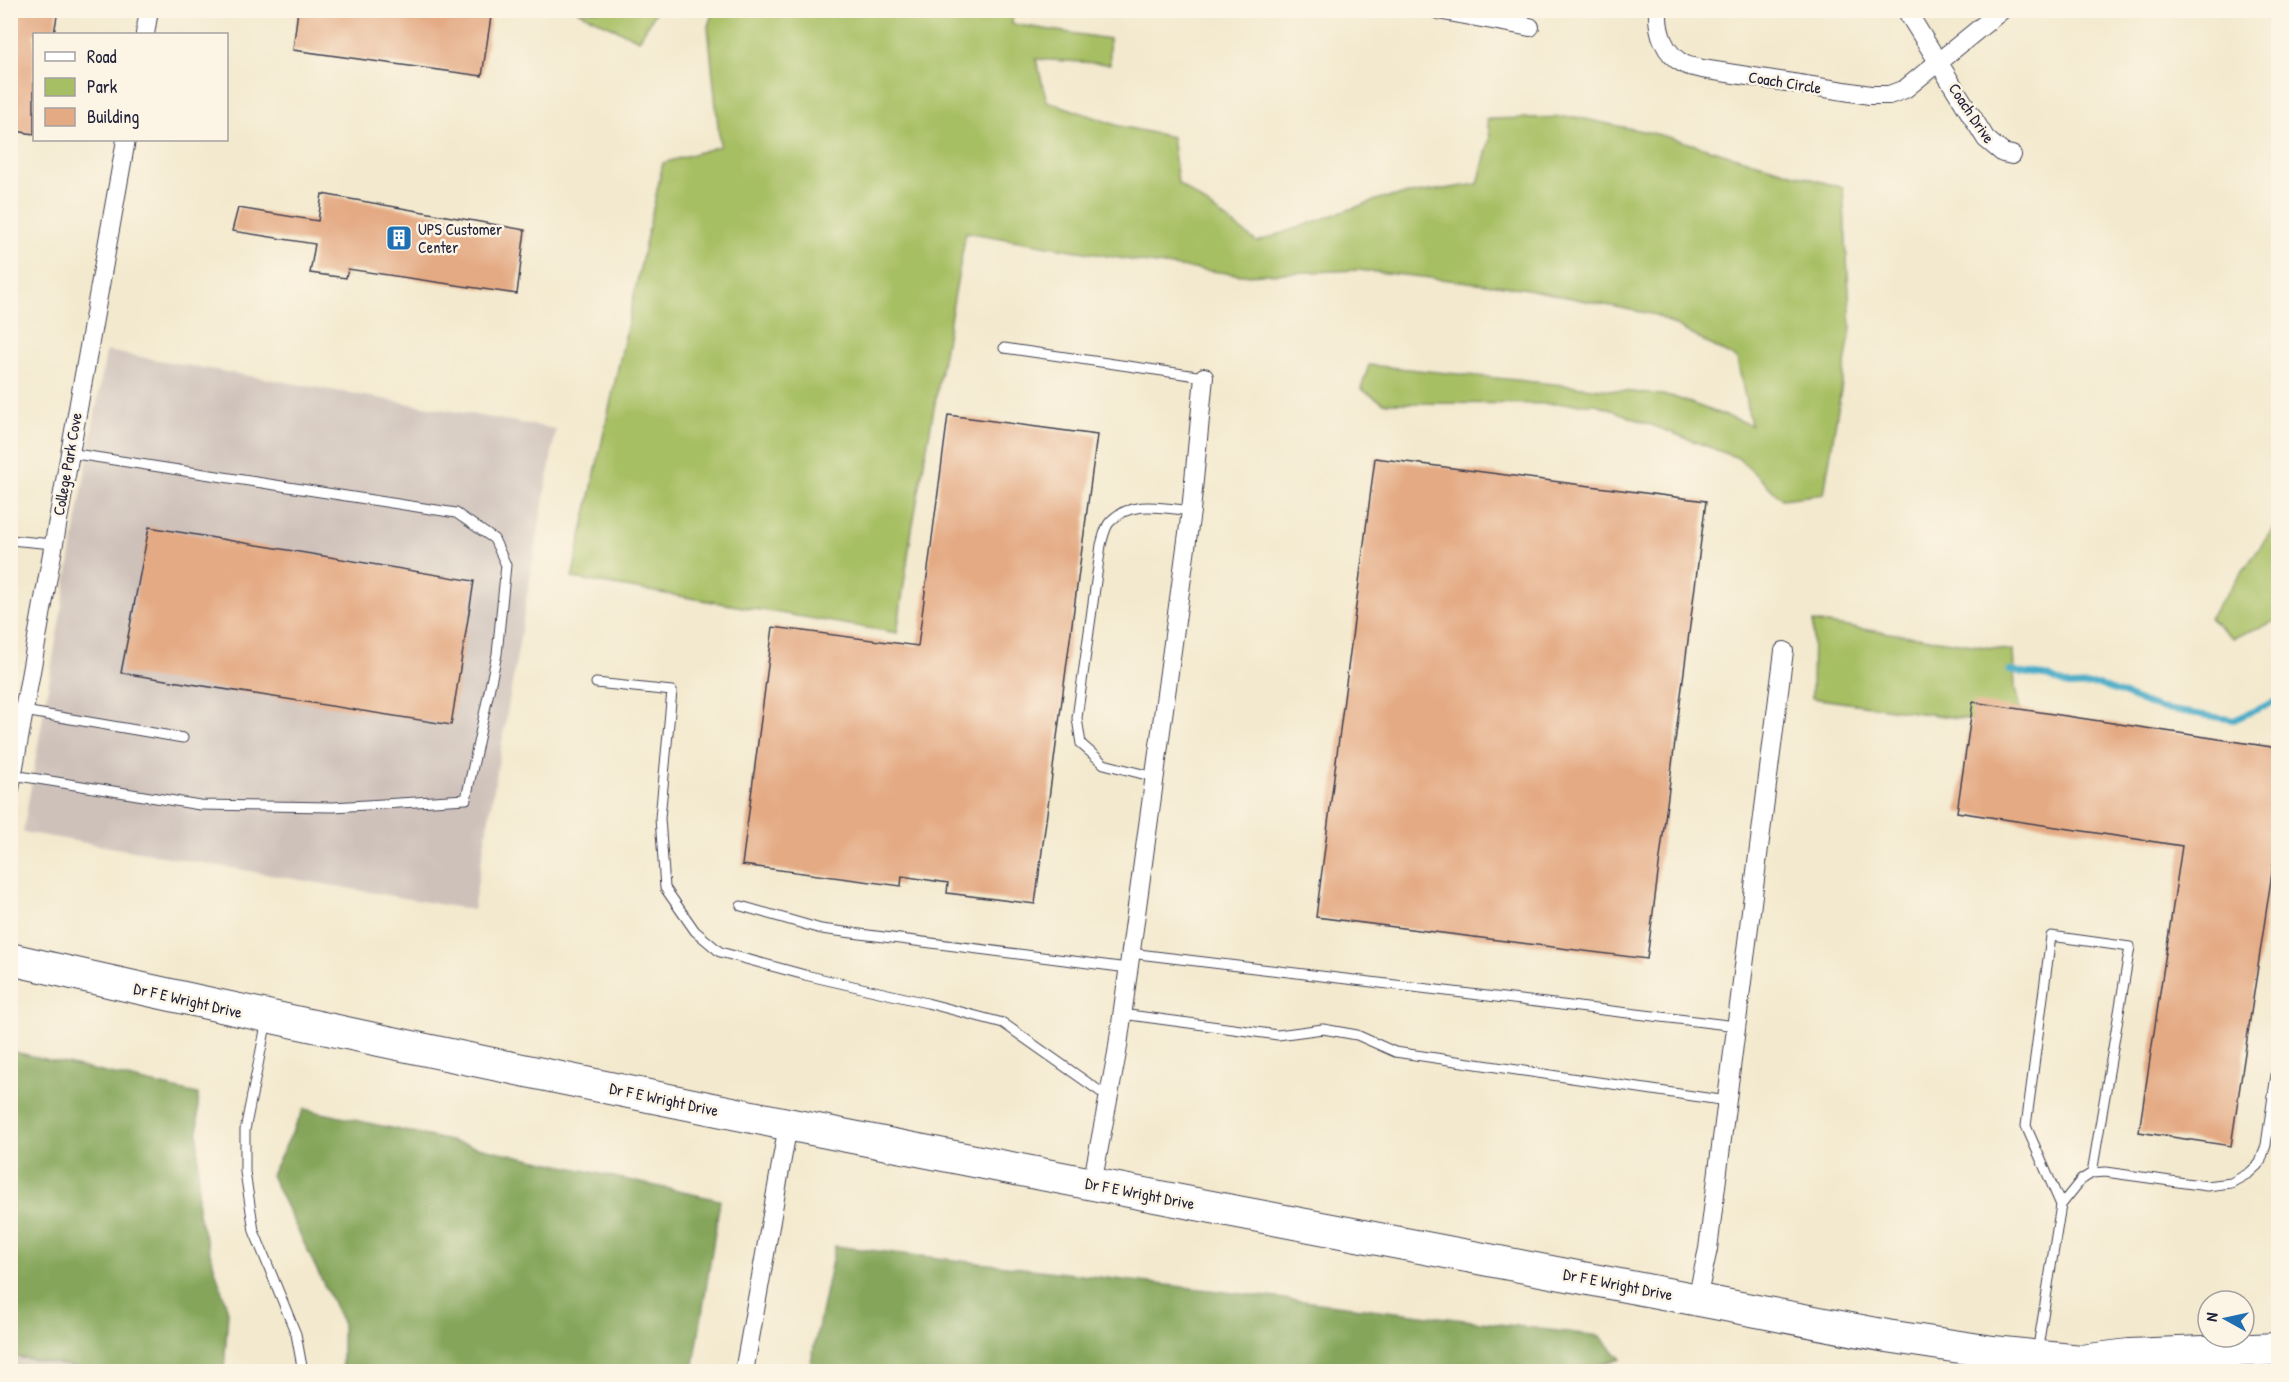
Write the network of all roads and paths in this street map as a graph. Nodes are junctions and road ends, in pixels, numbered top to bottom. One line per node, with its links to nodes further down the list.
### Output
1 (149, 10): 7 (street)
2 (1438, 10): 6 (street)
3 (1658, 10): 8 (street, Coach Circle)
4 (1906, 10): 8 (street, Coach Drive)
5 (2002, 10): 8 (street)
6 (1530, 27)
7 (145, 33)
8 (1939, 62): 10 (street, Coach Drive)
9 (126, 141): 13 (street, College Park Cove)
10 (2012, 155)
11 (1004, 348): 12 (lane)
12 (1204, 377): 14 (street)
13 (69, 453): 16 (street, College Park Cove); 22 (lane)
14 (1191, 511): 21 (street); 21 (lane)
15 (10, 540): 16 (lane)
16 (53, 544): 19 (street, College Park Cove)
17 (1784, 651): 28 (street)
18 (596, 683): 30 (lane)
19 (24, 711): 20 (lane); 22 (street, College Park Cove)
20 (183, 738)
21 (1154, 777): 25 (street)
22 (12, 782)
23 (741, 906): 25 (lane)
24 (10, 959): 27 (highway, Dr F E Wright Drive)
25 (1129, 960): 26 (street); 28 (lane)
26 (1122, 1014): 30 (street); 31 (lane)
27 (268, 1018): 32 (highway, Dr F E Wright Drive); 40 (lane)
28 (1736, 1026): 31 (street)
29 (2278, 1061): 33 (lane)
30 (1108, 1097): 34 (street)
31 (1727, 1101): 36 (street)
32 (788, 1125): 34 (highway, Dr F E Wright Drive); 41 (street)
33 (2092, 1173): 35 (lane); 35 (lane)
34 (1092, 1184): 36 (highway, Dr F E Wright Drive)
35 (2061, 1205): 38 (lane)
36 (1697, 1299): 38 (highway, Dr F E Wright Drive)
37 (2278, 1349): 39 (highway, Dr F E Wright Drive)
38 (2036, 1357): 39 (highway, Dr F E Wright Drive)
39 (2081, 1361): 42 (highway)
40 (303, 1371)
41 (744, 1371)
42 (2112, 1371)

